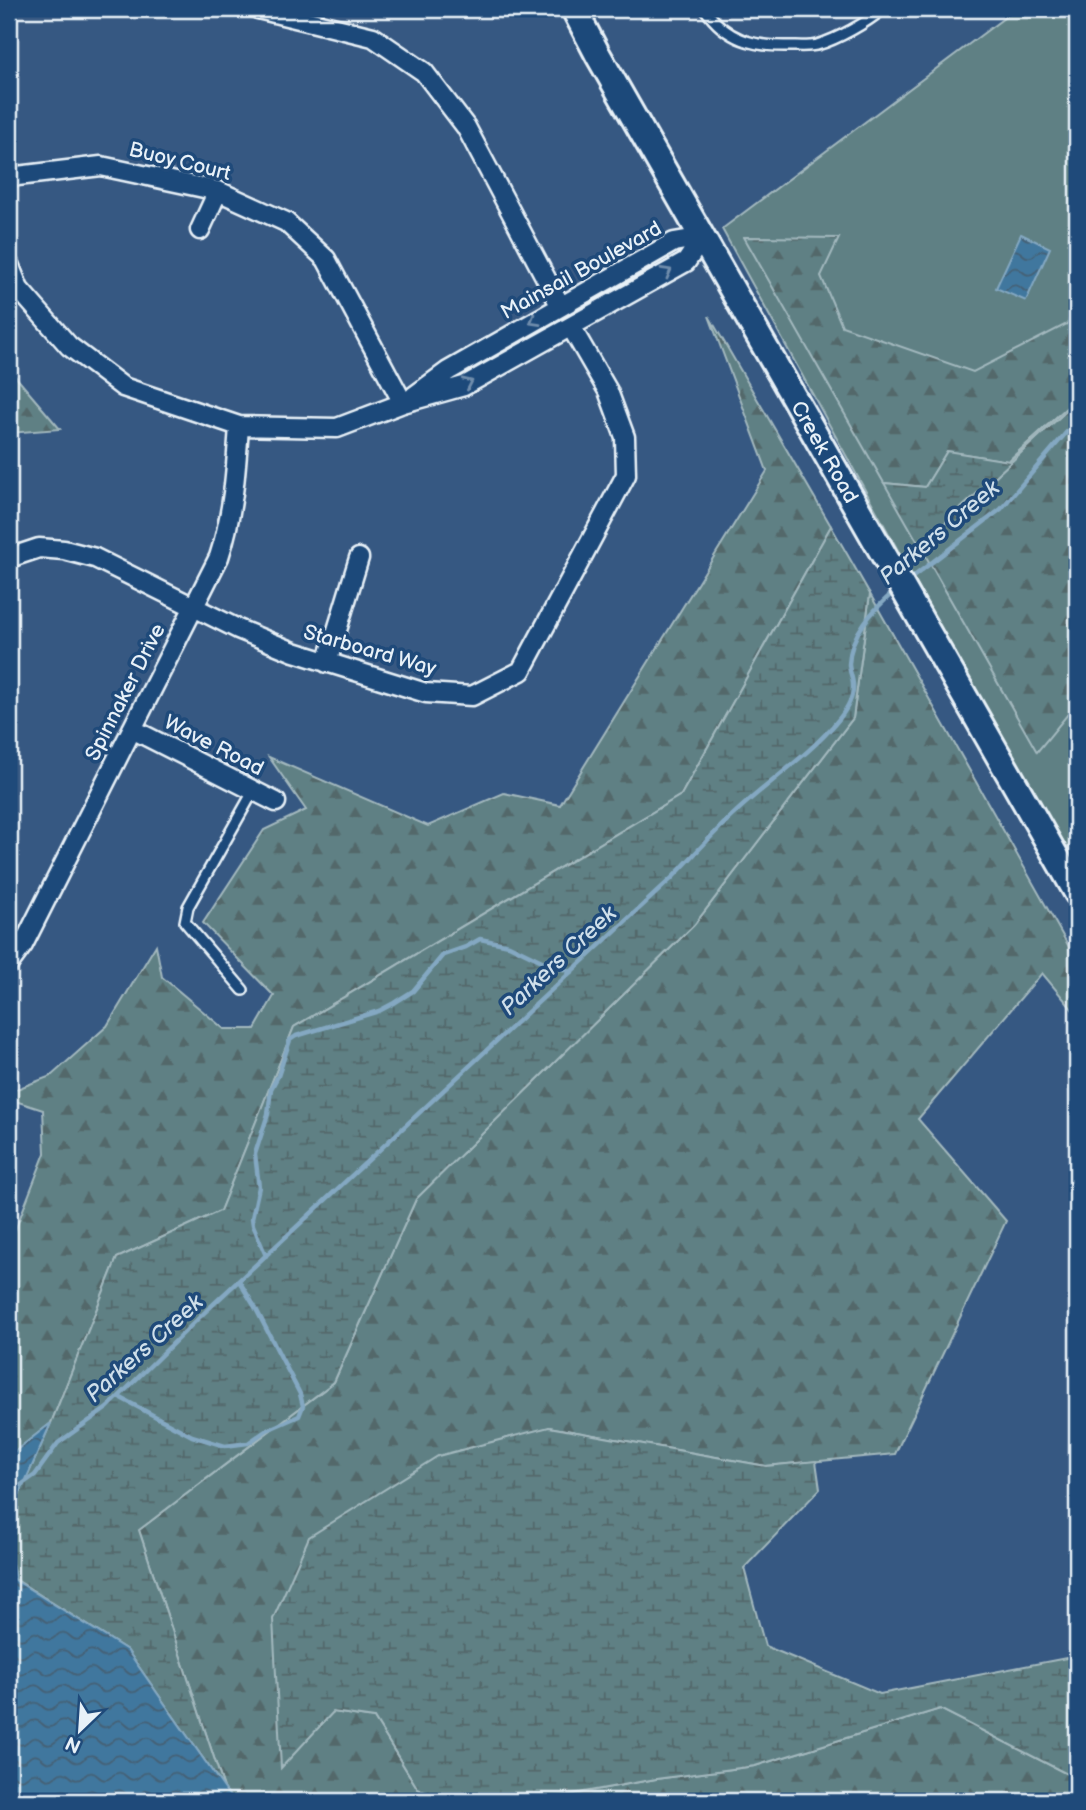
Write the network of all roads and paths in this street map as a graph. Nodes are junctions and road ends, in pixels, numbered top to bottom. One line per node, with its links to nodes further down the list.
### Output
1 (258, 9): 10 (street)
2 (574, 9): 8 (main road, Creek Road)
3 (705, 9): 4 (lane)
4 (883, 9)
5 (9, 177): 6 (street, Buoy Court)
6 (219, 191): 7 (street); 12 (street, Buoy Court)
7 (200, 230)
8 (704, 237): 10 (street, Mainsail Boulevard); 11 (street, Mainsail Boulevard, one-way to 8); 21 (main road, Creek Road)
9 (9, 264): 13 (street, Mainsail Boulevard)
10 (560, 305): 12 (street, Mainsail Boulevard, one-way to 12)
11 (571, 327): 12 (street, Mainsail Boulevard, one-way to 11); 17 (street, Starboard Way)
12 (403, 403): 13 (street, Mainsail Boulevard)
13 (239, 426): 16 (street, Spinnaker Drive)
14 (9, 558): 16 (street, Starboard Way)
15 (359, 558): 17 (street)
16 (193, 607): 17 (street, Starboard Way); 18 (street, Spinnaker Drive)
17 (327, 663)
18 (132, 729): 19 (street, Wave Road); 22 (street, Spinnaker Drive)
19 (254, 790): 20 (street, Wave Road); 23 (lane)
20 (276, 802)
21 (1077, 893)
22 (9, 964)
23 (243, 990)

